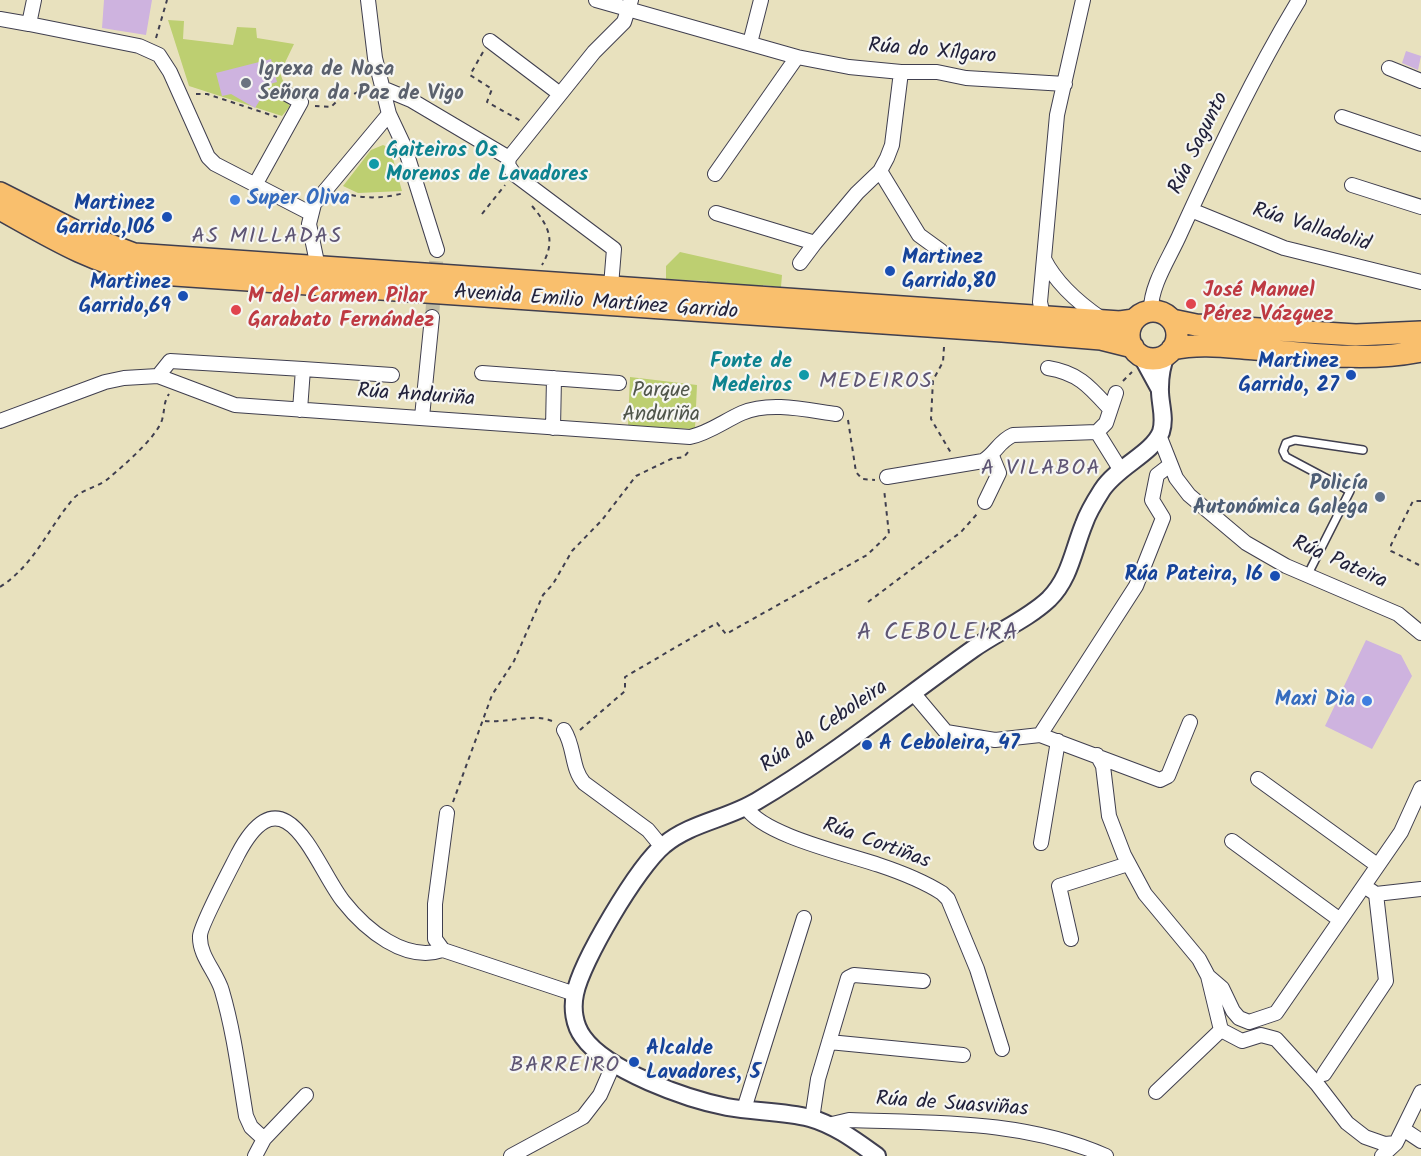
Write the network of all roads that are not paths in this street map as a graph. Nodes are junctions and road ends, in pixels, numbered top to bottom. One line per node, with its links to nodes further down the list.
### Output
1 (34, 0): 9 (street)
2 (368, 0): 17 (street)
3 (596, 0): 7 (street, Rúa do Xílgaro)
4 (761, 0): 10 (street)
5 (1083, 0): 16 (street)
6 (1299, 0): 32 (street, Rúa Sagunto)
7 (630, 5): 10 (street, Rúa do Xílgaro); 19 (street)
8 (0, 19): 9 (street)
9 (29, 24): 27 (street)
10 (750, 43): 12 (street, Rúa do Xílgaro)
11 (490, 47): 19 (street)
12 (797, 57): 14 (street, Rúa do Xílgaro); 25 (street)
13 (1389, 68): 15 (street)
14 (901, 72): 16 (street, Rúa do Xílgaro); 24 (street)
15 (1421, 81)
16 (1065, 84): 39 (street)
17 (382, 86): 20 (street); 23 (street)
18 (285, 93): 27 (street)
19 (560, 94): 23 (street)
20 (389, 114): 33 (street); 36 (street)
21 (1342, 117): 22 (street)
22 (1421, 144)
23 (509, 158): 43 (street)
24 (880, 171): 35 (street); 37 (street)
25 (715, 174)
26 (0, 180): 38 (main road)
27 (255, 185): 33 (street)
28 (1352, 185): 30 (street)
29 (0, 193): 38 (main road)
30 (1421, 207)
31 (0, 209): 41 (main road, Avenida Emilio Martínez Garrido)
32 (1191, 210): 42 (street, Rúa Valladolid); 45 (street, Rúa Sagunto)
33 (310, 213): 41 (street)
34 (716, 213): 35 (street)
35 (815, 243): 40 (street)
36 (436, 250)
37 (941, 251)
38 (153, 256): 41 (main road, Avenida Emilio Martínez Garrido)
39 (1044, 259): 44 (street); 48 (street)
40 (800, 263)
41 (321, 276): 43 (main road, Avenida Emilio Martínez Garrido); 50 (main road, Avenida Emilio Martínez Garrido)
42 (1421, 282)
43 (611, 286): 44 (main road, Avenida Emilio Martínez Garrido)
44 (1038, 311): 48 (main road, Avenida Emilio Martínez Garrido); 50 (street)
45 (1143, 316): 47 (main road); 48 (main road, Avenida Emilio Martínez Garrido); 53 (main road)
46 (432, 317): 66 (street)
47 (1172, 320): 49 (main road); 52 (main road)
48 (1104, 321)
49 (1421, 332)
50 (1065, 336): 53 (main road, Avenida Emilio Martínez Garrido)
51 (1421, 351): 52 (main road)
52 (1169, 352): 53 (main road); 61 (street, Rúa Pateira)
53 (1136, 356): 61 (street, Rúa Pateira)
54 (1048, 368): 63 (street)
55 (303, 369): 57 (street); 58 (street); 64 (street)
56 (482, 373): 59 (street)
57 (392, 375)
58 (159, 376): 64 (street, Rúa Anduriña); 67 (street, Rúa Anduriña)
59 (554, 378): 60 (street); 68 (street)
60 (620, 383)
61 (1159, 388): 70 (street, Rúa Pateira)
62 (1116, 393): 63 (street)
63 (1110, 409): 69 (street)
64 (300, 410): 66 (street, Rúa Anduriña)
65 (841, 412): 68 (street, Rúa Anduriña)
66 (422, 417): 68 (street, Rúa Anduriña)
67 (0, 421)
68 (553, 428)
69 (1097, 432): 72 (street); 74 (street)
70 (1159, 435): 73 (street, Rúa Pateira); 74 (street, Rúa da Ceboleira)
71 (1363, 450): 77 (lane)
72 (992, 456): 75 (street); 76 (street)
73 (1170, 465): 77 (street, Rúa Pateira); 81 (street)
74 (1120, 469): 79 (street, Rúa da Ceboleira)
75 (884, 478)
76 (985, 502)
77 (1307, 576): 78 (street, Rúa Pateira)
78 (1421, 633)
79 (914, 693): 81 (street); 87 (street, Rúa da Ceboleira)
80 (1190, 722): 84 (street)
81 (1040, 735): 83 (street)
82 (568, 736): 91 (street)
83 (1058, 741): 84 (street); 90 (street)
84 (1097, 755): 92 (street)
85 (1258, 779): 93 (street)
86 (1421, 788): 93 (street)
87 (746, 807): 91 (street, Rúa da Ceboleira); 106 (street, Rúa Cortiñas)
88 (447, 813): 100 (street)
89 (1232, 841): 98 (street)
90 (1041, 843)
91 (662, 847): 103 (street, Rúa da Ceboleira)
92 (1128, 864): 99 (street); 101 (street)
93 (1377, 865): 94 (street)
94 (1364, 886): 96 (street); 98 (street)
95 (1421, 888): 96 (street)
96 (1376, 894): 109 (street)
97 (804, 918): 113 (street)
98 (1341, 920): 101 (street)
99 (1071, 939)
100 (443, 950): 103 (street); 116 (street)
101 (1208, 976): 104 (street)
102 (923, 981): 105 (street)
103 (575, 994): 108 (street, Rúa da Ceboleira)
104 (1221, 1030): 110 (street); 118 (street)
105 (829, 1042): 107 (street); 114 (street)
106 (1002, 1048)
107 (963, 1055)
108 (614, 1063): 113 (street, Rúa da Ceboleira); 120 (street)
109 (1324, 1074)
110 (1156, 1092)
111 (1421, 1092): 115 (street)
112 (306, 1095): 116 (street)
113 (744, 1109): 114 (street, Rúa da Ceboleira)
114 (820, 1122): 121 (street); 122 (street, Rúa de Suasviñas)
115 (1403, 1129): 117 (street); 118 (street)
116 (264, 1139): 119 (street)
117 (1421, 1141)
118 (1396, 1143): 123 (street)
119 (255, 1156)
120 (511, 1156)
121 (877, 1156)
122 (1106, 1156)
123 (1382, 1156)

